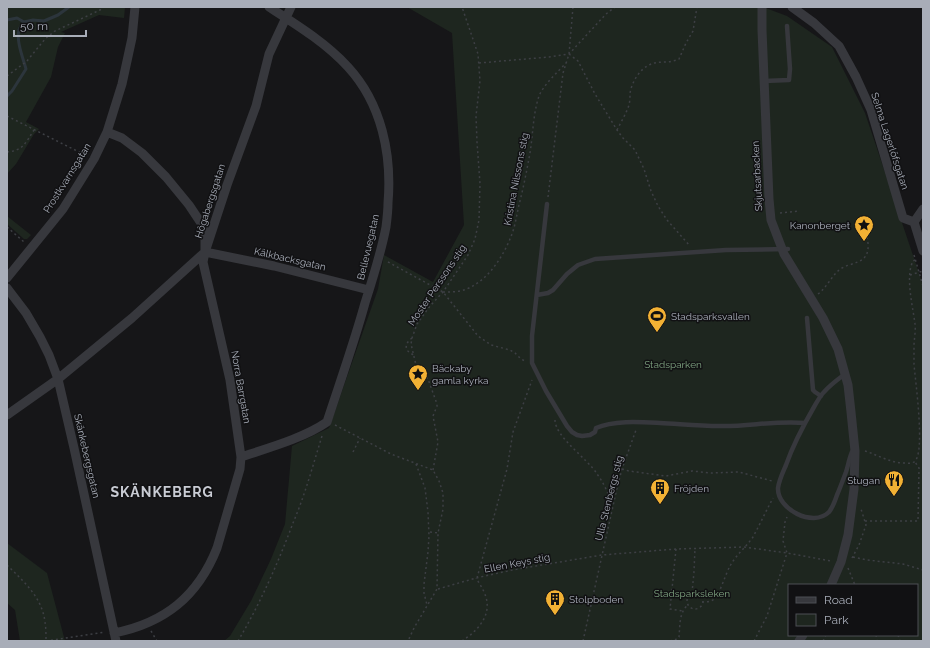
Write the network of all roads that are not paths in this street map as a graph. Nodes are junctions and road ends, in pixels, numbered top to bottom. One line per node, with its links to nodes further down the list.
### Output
1 (135, 7): 9 (street, Prostkvarnsgatan)
2 (269, 7): 6 (street, Bellevuegatan)
3 (291, 7): 6 (street, Högabergsgatan)
4 (762, 7): 8 (street, Skjutsarbacken)
5 (792, 7): 12 (street, Selma Lagerlöfsgatan)
6 (286, 18): 15 (street, Högabergsgatan); 18 (street, Bellevuegatan)
7 (787, 26): 8 (lane)
8 (764, 81): 13 (street, Skjutsarbacken)
9 (107, 132): 15 (street, Norra Barrgatan); 16 (street, Prostkvarnsgatan)
10 (547, 204): 19 (lane)
11 (923, 209): 12 (street)
12 (914, 222): 14 (street)
13 (785, 249): 19 (lane); 21 (street, Skjutsarbacken)
14 (923, 251)
15 (205, 252): 18 (street, Kälkbacksgatan); 22 (street, Högabergsgatan); 27 (street, Norra Barrgatan)
16 (7, 278)
17 (7, 288): 22 (street, Skänkebergsgatan)
18 (370, 290): 27 (street, Bellevuegatan)
19 (536, 295): 25 (lane)
20 (807, 318): 23 (lane)
21 (845, 374): 23 (lane); 26 (street, Skjutsarbacken)
22 (58, 379): 24 (street, Högabergsgatan); 29 (street, Skänkebergsgatan)
23 (821, 396): 25 (lane)
24 (7, 415)
25 (805, 423): 26 (lane, Skjutsarbacken)
26 (855, 449): 28 (street)
27 (241, 457): 29 (street, Norra Barrgatan)
28 (831, 584)
29 (115, 637)

